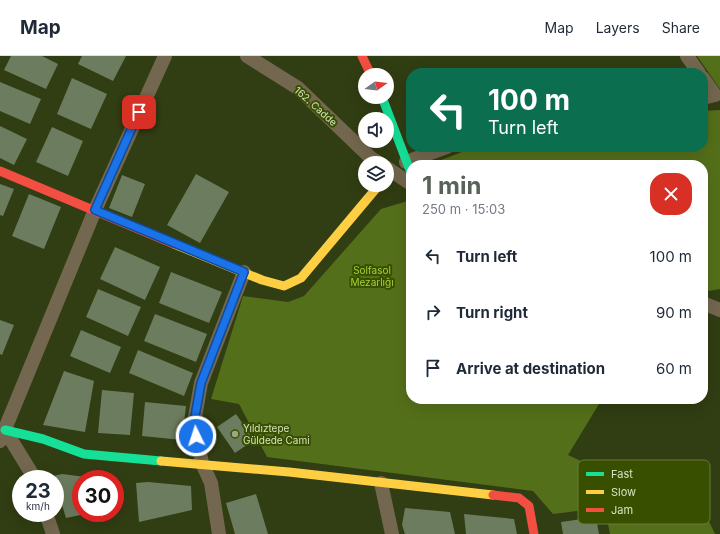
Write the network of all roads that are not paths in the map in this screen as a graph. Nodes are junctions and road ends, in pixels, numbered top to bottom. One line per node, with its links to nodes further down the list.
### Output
1 (165, 56): 18 (street)
2 (247, 56): 11 (street, 162. Cadde)
3 (362, 56): 5 (street)
4 (687, 56): 6 (street)
5 (368, 68)
6 (695, 68)
7 (708, 85): 8 (street)
8 (708, 97)
9 (385, 104): 13 (street)
10 (438, 152): 12 (street)
11 (369, 156)
12 (423, 160)
13 (406, 162)
14 (0, 171): 18 (street)
15 (394, 174): 16 (street)
16 (406, 181)
17 (373, 192): 19 (street)
18 (95, 210): 19 (street); 22 (street)
19 (244, 272): 23 (street)
20 (708, 305): 21 (street)
21 (720, 310)
22 (3, 436): 23 (street); 24 (street)
23 (202, 464): 25 (street); 28 (street)
24 (28, 470)
25 (381, 483): 29 (street); 30 (street)
26 (49, 522): 27 (street)
27 (53, 534)
28 (219, 534)
29 (392, 534)
30 (534, 534)

